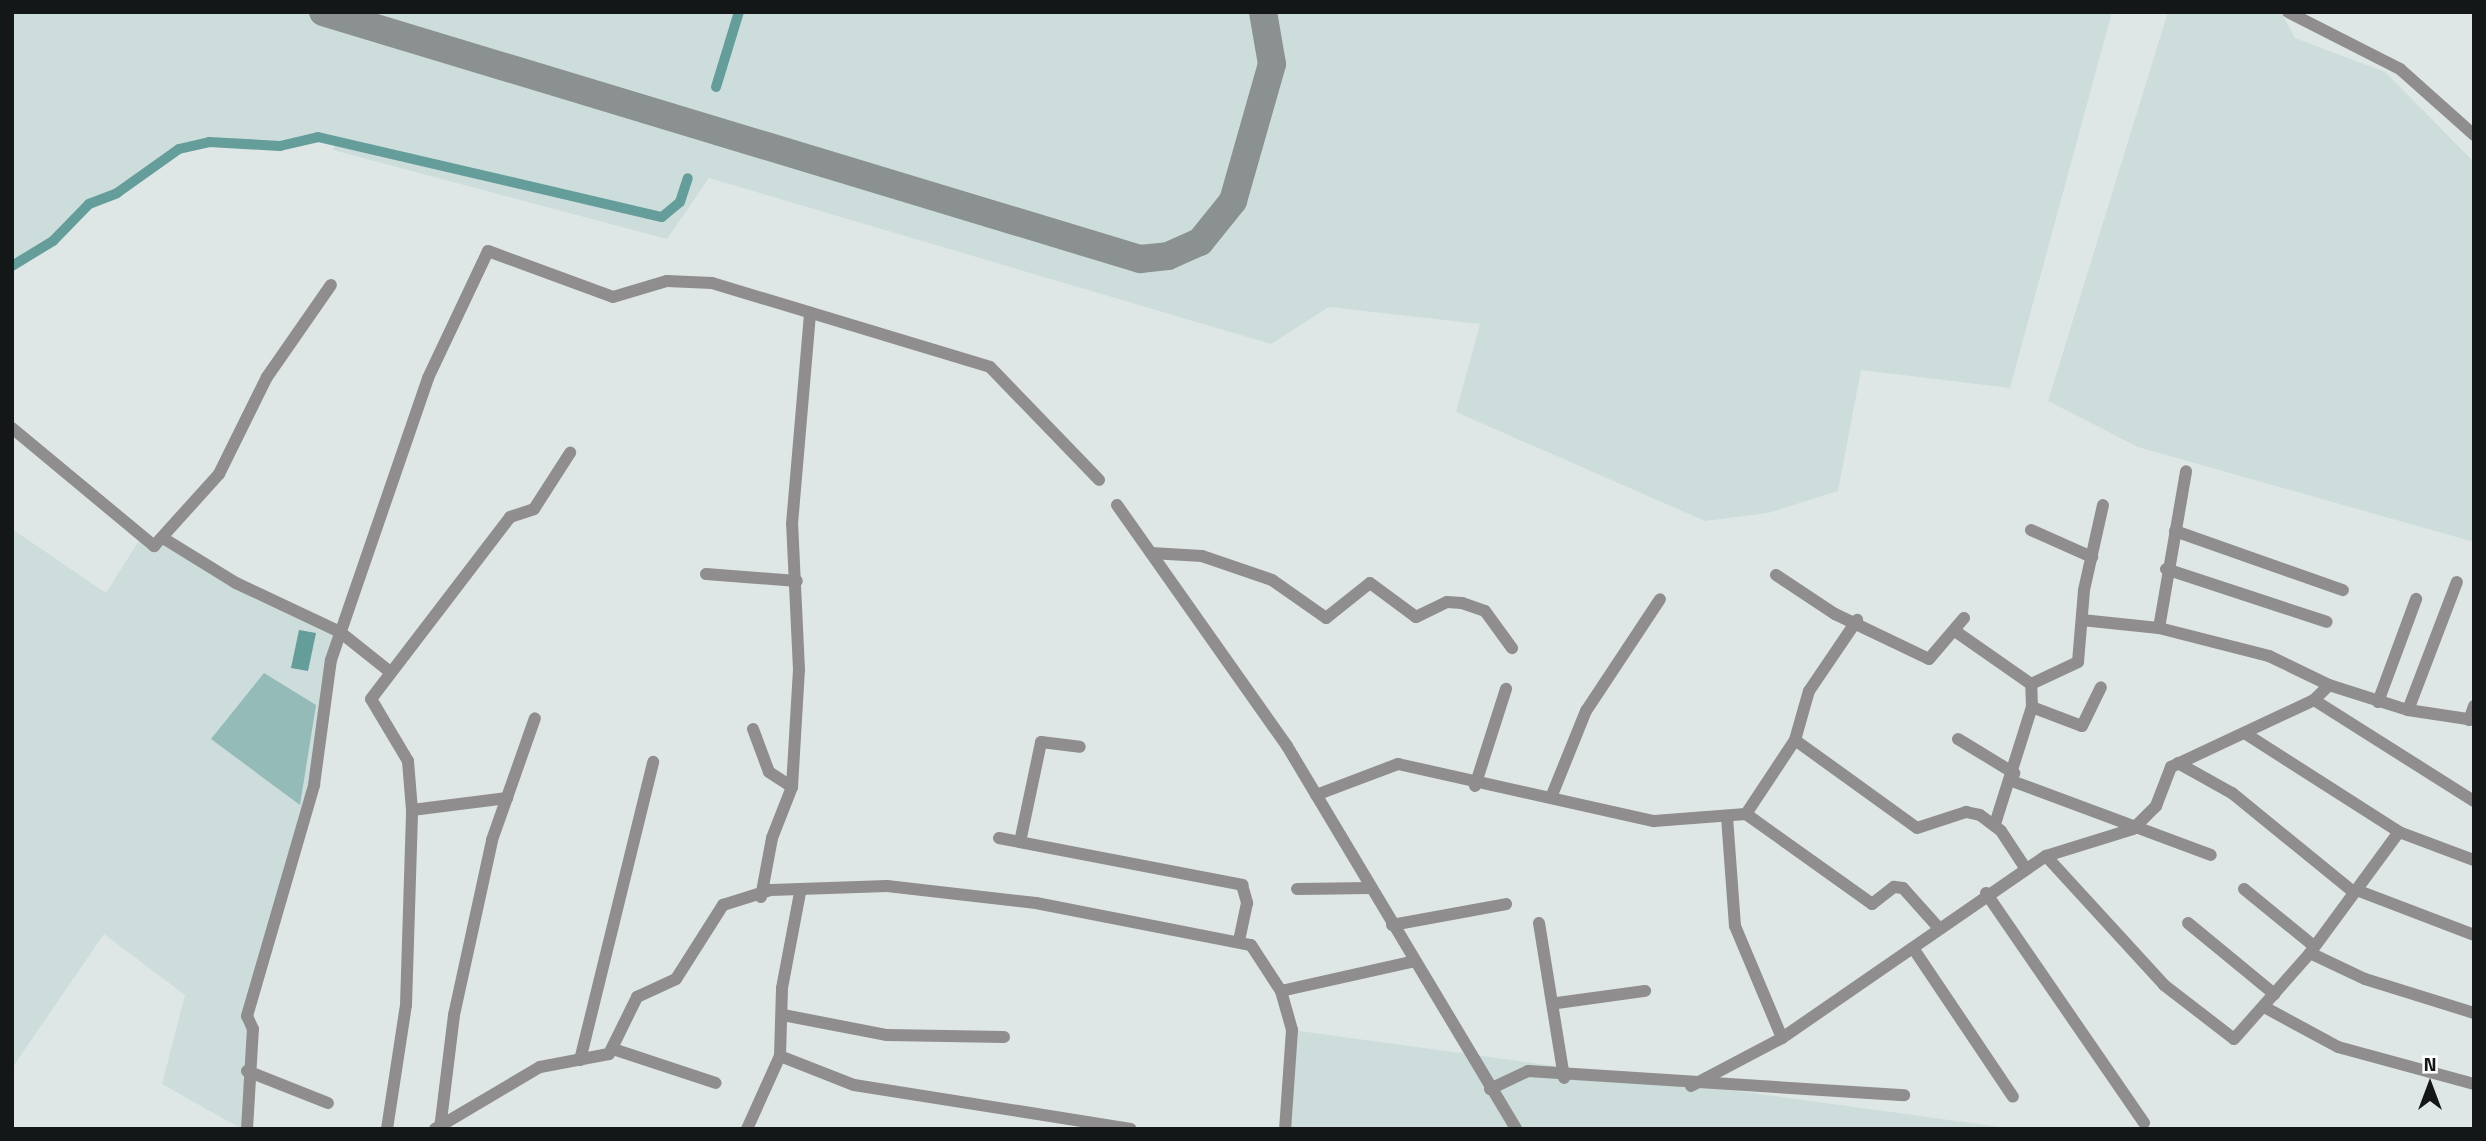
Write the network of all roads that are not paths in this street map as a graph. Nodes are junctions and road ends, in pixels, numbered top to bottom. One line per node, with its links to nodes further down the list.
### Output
1 (2288, 12): 2 (street)
2 (2474, 135)
3 (331, 285): 13 (street)
4 (810, 313): 8 (street); 19 (street); 30 (street)
5 (12, 428): 13 (street)
6 (570, 453): 32 (street)
7 (2186, 471): 12 (street)
8 (1099, 480)
9 (1117, 505): 14 (street)
10 (2103, 505): 15 (street)
11 (2031, 530): 15 (street)
12 (2175, 531): 16 (street); 21 (street)
13 (163, 538): 30 (street)
14 (1151, 553): 31 (street); 55 (street)
15 (2092, 557): 26 (street)
16 (2166, 569): 27 (street); 28 (street)
17 (706, 574): 19 (street)
18 (1776, 575): 25 (street)
19 (797, 581): 53 (street)
20 (2457, 582): 41 (street)
21 (2343, 590)
22 (1660, 599): 54 (street)
23 (2416, 599): 38 (street)
24 (1964, 618): 29 (street)
25 (1857, 620): 29 (street); 47 (street)
26 (2082, 620): 28 (street); 33 (street)
27 (2327, 622)
28 (2159, 628): 34 (street)
29 (1955, 631): 33 (street)
30 (340, 632): 32 (street); 99 (street)
31 (1512, 648)
32 (389, 671): 58 (street)
33 (2031, 684): 39 (street)
34 (2329, 685): 37 (street); 38 (street)
35 (2101, 687): 39 (street)
36 (1506, 689): 52 (street)
37 (2314, 700): 45 (street); 57 (street)
38 (2378, 702): 41 (street)
39 (2032, 706): 51 (street)
40 (2474, 706): 43 (street)
41 (2408, 710): 43 (street)
42 (535, 718): 56 (street)
43 (2471, 720)
44 (753, 729): 53 (street)
45 (2246, 734): 50 (street); 63 (street)
46 (1958, 739): 51 (street)
47 (1795, 740): 59 (street); 61 (street)
48 (1080, 747): 65 (street)
49 (653, 762): 98 (street)
50 (2178, 763): 62 (street); 73 (street)
51 (2013, 777): 61 (street); 62 (street)
52 (1475, 786): 54 (street); 55 (street)
53 (792, 787): 76 (street)
54 (1552, 794): 60 (street)
55 (1316, 795): 70 (street)
56 (507, 798): 58 (street); 109 (street)
57 (2474, 801)
58 (412, 810): 111 (street)
59 (1746, 814): 60 (street); 81 (street)
60 (1727, 817): 95 (street)
61 (1995, 824): 69 (street)
62 (2133, 829): 66 (street); 67 (street)
63 (2399, 832): 68 (street); 73 (street)
64 (999, 838): 65 (street)
65 (1020, 842): 83 (street)
66 (2211, 855)
67 (2046, 856): 69 (street); 91 (street)
68 (2474, 860)
69 (2026, 869): 75 (street)
70 (1371, 888): 71 (street); 80 (street)
71 (1297, 889)
72 (2244, 889): 85 (street)
73 (2356, 891): 82 (street); 85 (street)
74 (800, 893): 76 (street); 83 (street); 93 (street)
75 (1986, 893): 81 (street); 108 (street)
76 (761, 897): 96 (street)
77 (1506, 904): 80 (street)
78 (1539, 923): 90 (street)
79 (2188, 923): 89 (street)
80 (1392, 925): 86 (street)
81 (1937, 926): 84 (street)
82 (2474, 934)
83 (1239, 941): 87 (street)
84 (1913, 948): 95 (street); 106 (street)
85 (2312, 950): 89 (street); 92 (street)
86 (1415, 961): 87 (street); 104 (street)
87 (1281, 991): 114 (street)
88 (1645, 991): 90 (street)
89 (2274, 994): 91 (street)
90 (1557, 1003): 100 (street)
91 (2266, 1008): 102 (street)
92 (2474, 1013)
93 (783, 1015): 94 (street); 97 (street)
94 (1004, 1037)
95 (1782, 1038): 103 (street)
96 (613, 1049): 98 (street); 101 (street)
97 (780, 1056): 112 (street); 113 (street)
98 (580, 1059): 109 (street)
99 (247, 1071): 107 (street); 110 (street)
100 (1564, 1077): 103 (street); 104 (street)
101 (716, 1083)
102 (2474, 1084)
103 (1691, 1086): 105 (street)
104 (1490, 1089): 115 (street)
105 (1904, 1095)
106 (2013, 1097)
107 (328, 1102)
108 (2144, 1123)
109 (437, 1128)
110 (247, 1129)
111 (387, 1129)
112 (747, 1129)
113 (1131, 1129)
114 (1285, 1129)
115 (1516, 1129)

